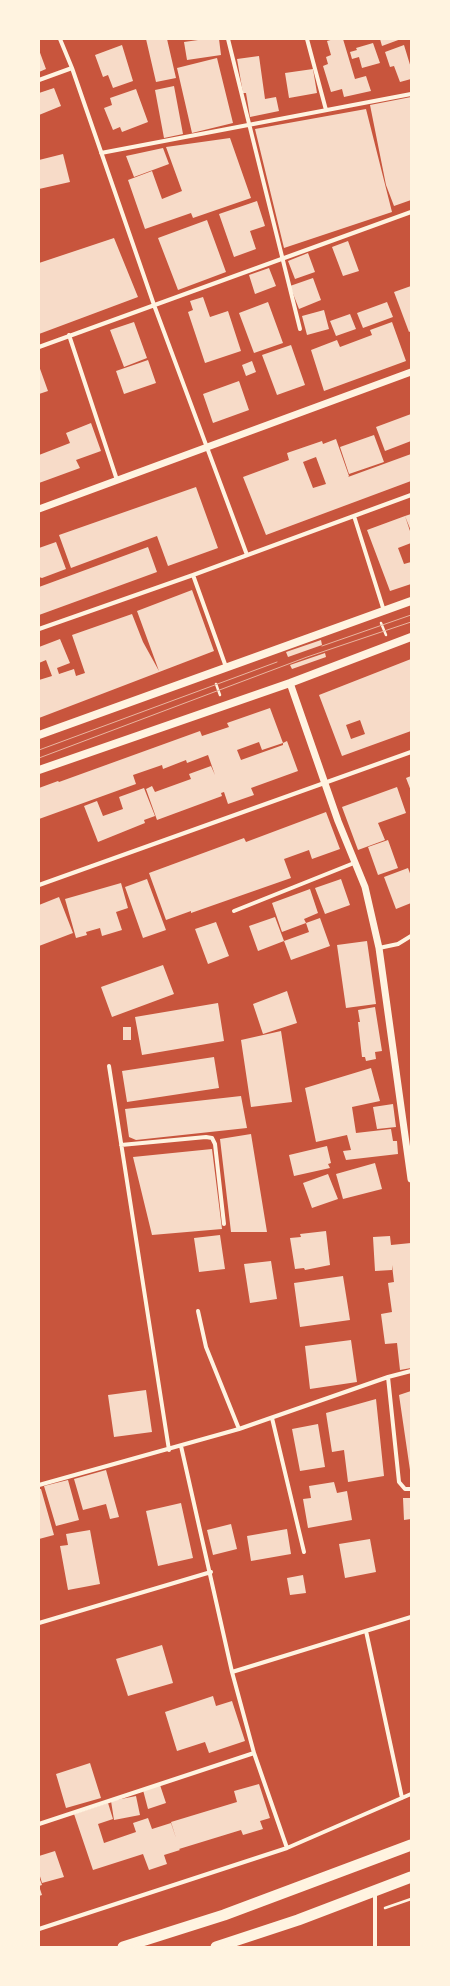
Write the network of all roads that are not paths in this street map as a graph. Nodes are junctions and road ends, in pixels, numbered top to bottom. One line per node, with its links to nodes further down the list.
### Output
1 (60, 39): 4 (street)
2 (228, 39): 8 (street)
3 (307, 39): 7 (street)
4 (72, 68): 5 (street); 9 (street)
5 (39, 80)
6 (411, 94): 7 (street)
7 (326, 110): 8 (street)
8 (248, 125): 9 (street); 11 (street)
9 (101, 153): 12 (street)
10 (411, 212): 11 (street)
11 (281, 260): 12 (street); 13 (street)
12 (154, 305): 14 (street); 17 (street)
13 (300, 328)
14 (69, 335): 15 (street); 18 (street)
15 (39, 347)
16 (411, 372): 17 (street)
17 (208, 447): 18 (street); 22 (street)
18 (117, 480): 20 (street)
19 (411, 495): 21 (street)
20 (39, 509)
21 (354, 516): 22 (street); 25 (street)
22 (247, 554): 23 (street)
23 (193, 575): 26 (street); 28 (street)
24 (411, 601): 25 (main road)
25 (381, 612): 28 (main road)
26 (39, 629)
27 (411, 637): 29 (main road)
28 (226, 668): 30 (main road)
29 (290, 683): 32 (main road); 33 (street)
30 (39, 735)
31 (411, 752): 33 (street)
32 (39, 770)
33 (324, 783): 34 (street); 35 (street)
34 (354, 863): 36 (street); 38 (street)
35 (39, 885)
36 (234, 911)
37 (411, 936): 38 (street)
38 (379, 948): 41 (street)
39 (109, 1066): 40 (street)
40 (121, 1145): 42 (street); 49 (street)
41 (411, 1179)
42 (224, 1224)
43 (198, 1311): 47 (street)
44 (411, 1371): 45 (street)
45 (388, 1377): 46 (street); 51 (street)
46 (272, 1418): 47 (street); 52 (street)
47 (239, 1429): 48 (street)
48 (181, 1446): 49 (street); 53 (street)
49 (169, 1450): 50 (street)
50 (39, 1485)
51 (411, 1489)
52 (304, 1552)
53 (211, 1572): 55 (street); 57 (street)
54 (411, 1617): 56 (street)
55 (39, 1623)
56 (366, 1631): 57 (street); 60 (street)
57 (232, 1672): 58 (street)
58 (254, 1753): 61 (street); 63 (street)
59 (411, 1794): 60 (street)
60 (402, 1798): 63 (street)
61 (39, 1824)
62 (411, 1845): 67 (highway)
63 (287, 1848): 66 (street)
64 (411, 1877): 65 (highway)
65 (375, 1891): 68 (highway); 69 (street)
66 (39, 1929)
67 (123, 1947)
68 (216, 1947)
69 (375, 1947)

